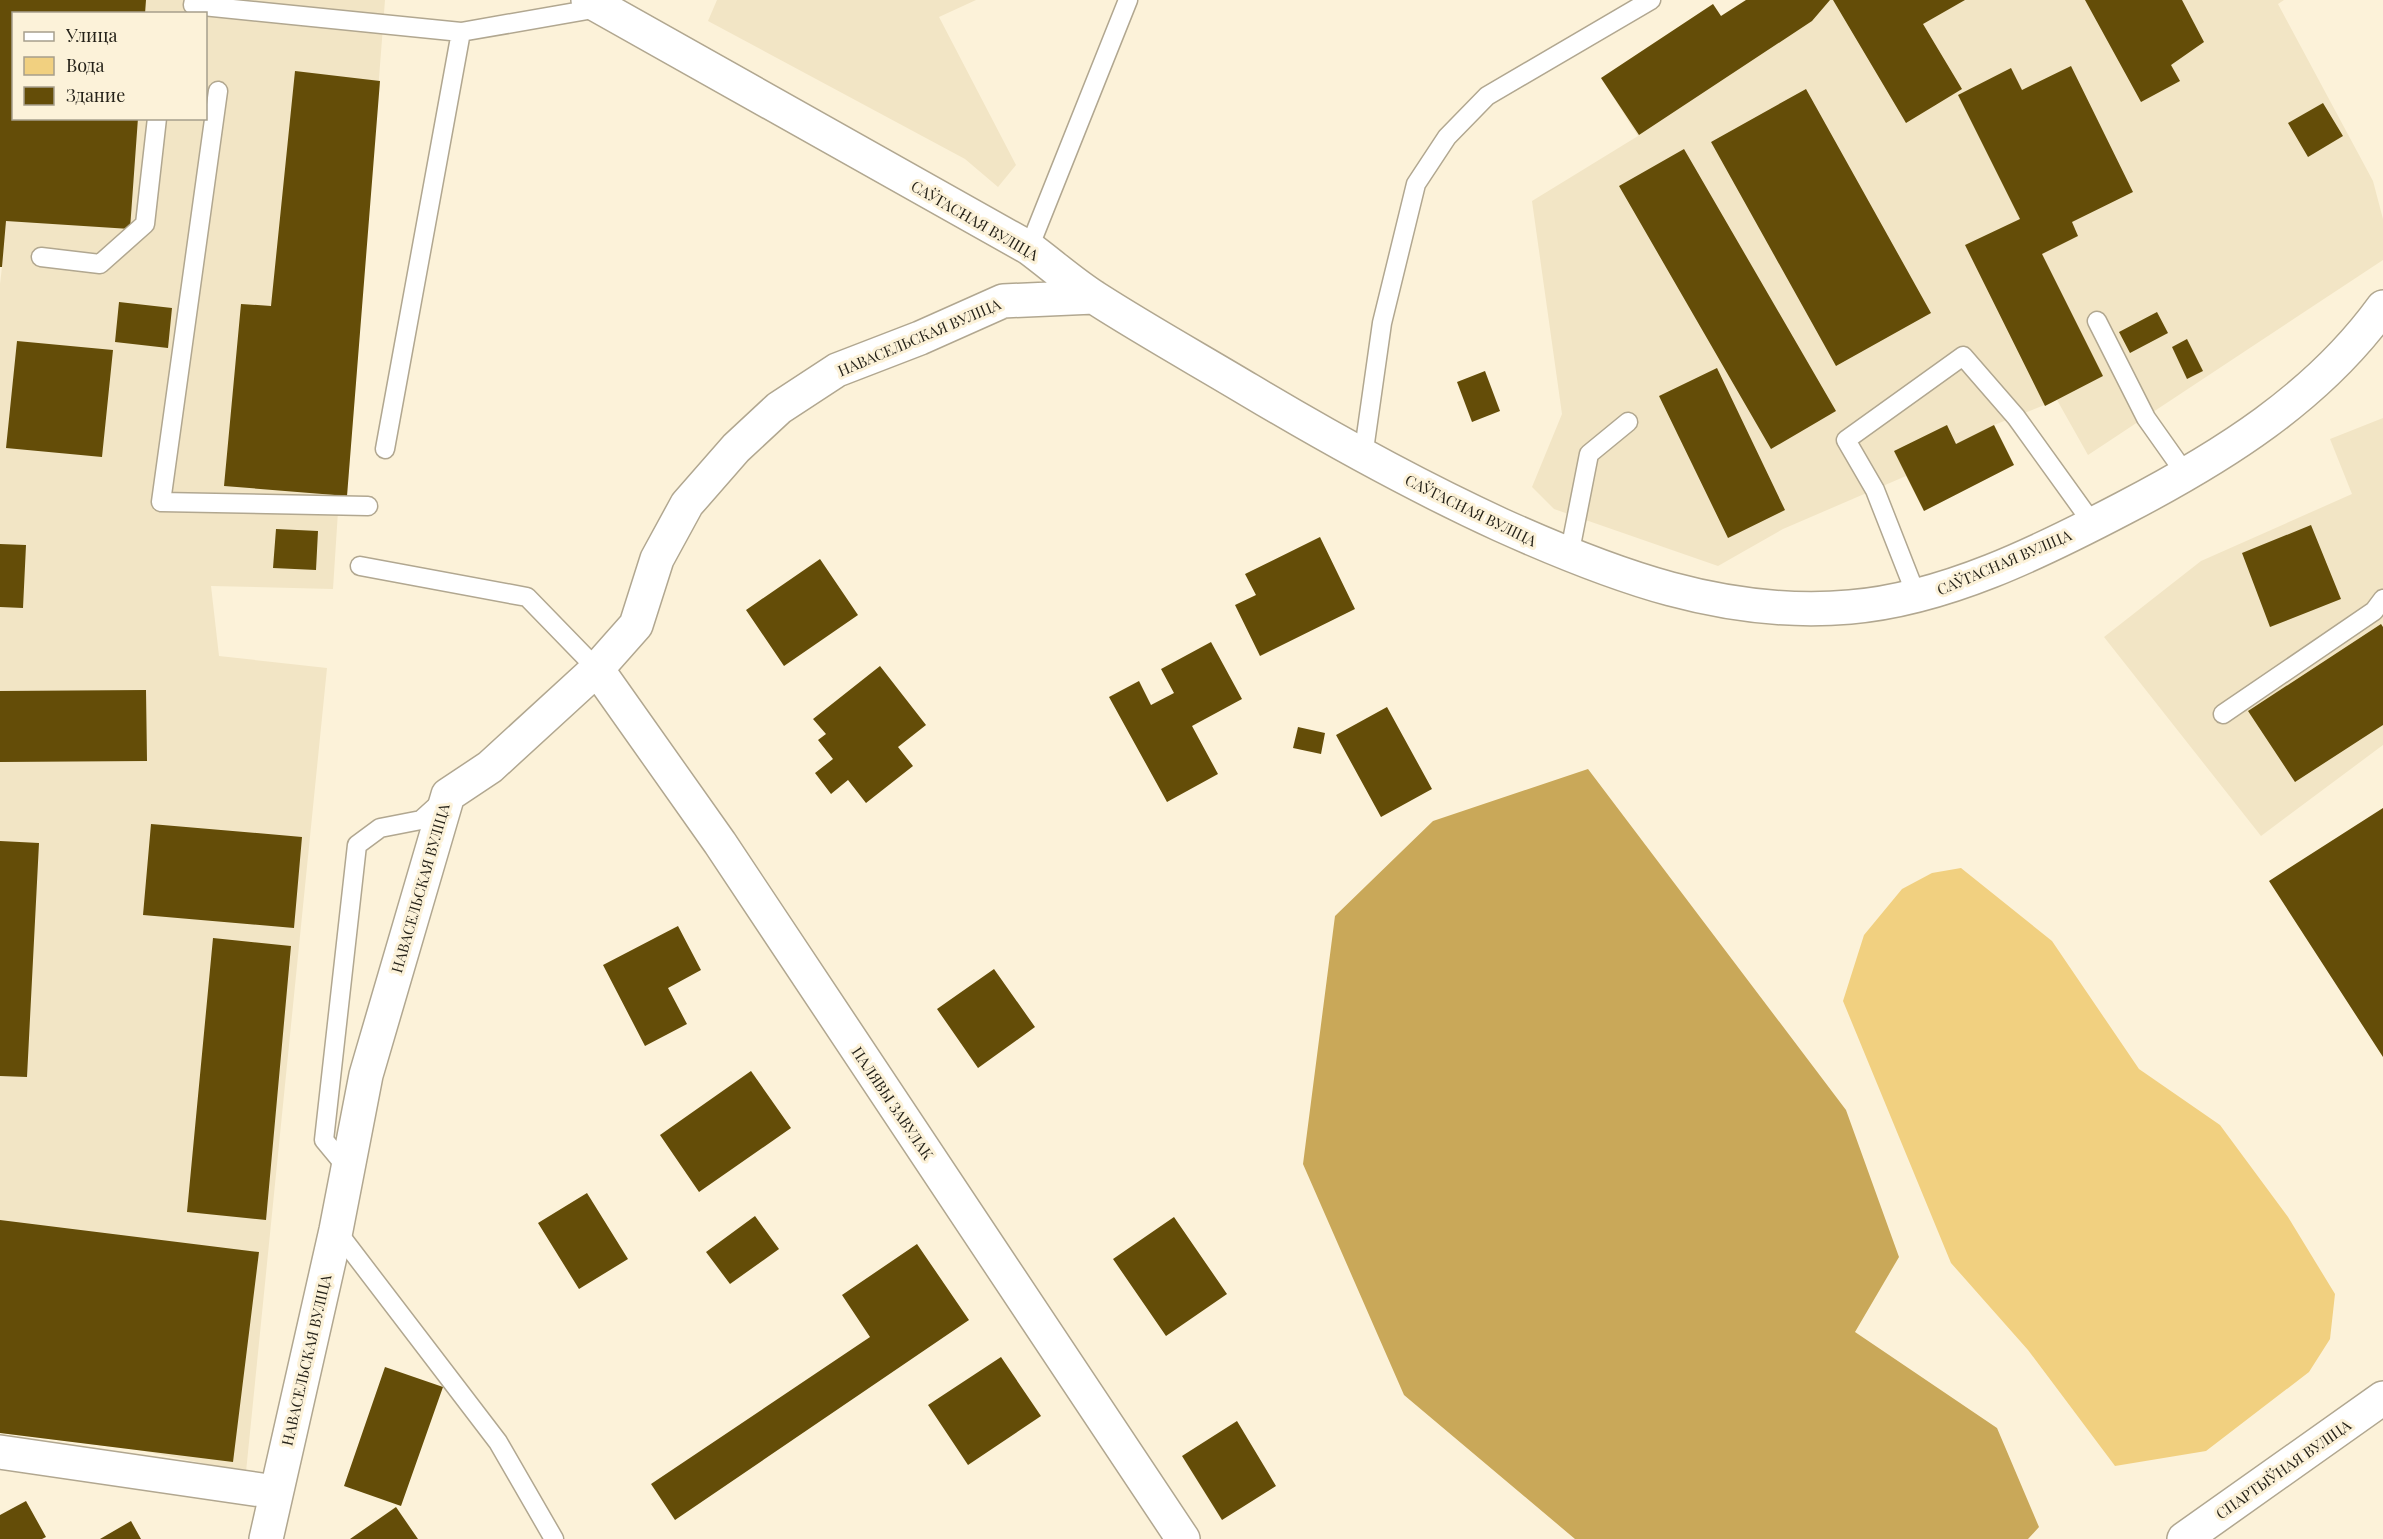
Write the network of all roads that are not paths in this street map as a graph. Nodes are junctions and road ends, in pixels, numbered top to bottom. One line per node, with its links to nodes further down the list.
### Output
1 (1128, 0): 8 (lane)
2 (1651, 0): 15 (lane)
3 (593, 4): 5 (lane); 8 (street, САЎГАСНАЯ ВУЛІЦА)
4 (190, 6): 5 (lane)
5 (461, 33): 14 (lane)
6 (218, 91): 17 (lane)
7 (157, 120): 9 (lane)
8 (1029, 248): 10 (street, САЎГАСНАЯ ВУЛІЦА)
9 (41, 257)
10 (1094, 297): 15 (street, САЎГАСНАЯ ВУЛІЦА); 23 (street, НАВАСЕЛЬСКАЯ ВУЛІЦА)
11 (2383, 307): 16 (street, САЎГАСНАЯ ВУЛІЦА)
12 (2097, 321): 16 (lane)
13 (1628, 422): 19 (lane)
14 (384, 449)
15 (1363, 457): 19 (street, САЎГАСНАЯ ВУЛІЦА)
16 (2187, 476): 18 (street, САЎГАСНАЯ ВУЛІЦА)
17 (368, 506)
18 (2093, 524): 21 (street, САЎГАСНАЯ ВУЛІЦА); 21 (lane)
19 (1569, 556): 21 (street, САЎГАСНАЯ ВУЛІЦА)
20 (360, 566): 23 (lane)
21 (1917, 597)
22 (2383, 599): 24 (lane)
23 (597, 669): 25 (street, НАВАСЕЛЬСКАЯ ВУЛІЦА); 33 (street, ПАЛЯВЫ ЗАВУЛАК)
24 (2223, 714)
25 (448, 795): 26 (street, НАВАСЕЛЬСКАЯ ВУЛІЦА); 26 (lane)
26 (348, 1169): 27 (street, НАВАСЕЛЬСКАЯ ВУЛІЦА)
27 (336, 1230): 30 (street, НАВАСЕЛЬСКАЯ ВУЛІЦА); 32 (lane)
28 (2383, 1398): 34 (street, СПАРТЫЎНАЯ ВУЛІЦА)
29 (0, 1452): 30 (street)
30 (275, 1492): 31 (street, НАВАСЕЛЬСКАЯ ВУЛІЦА)
31 (266, 1539)
32 (554, 1539)
33 (1183, 1539)
34 (2184, 1539)

